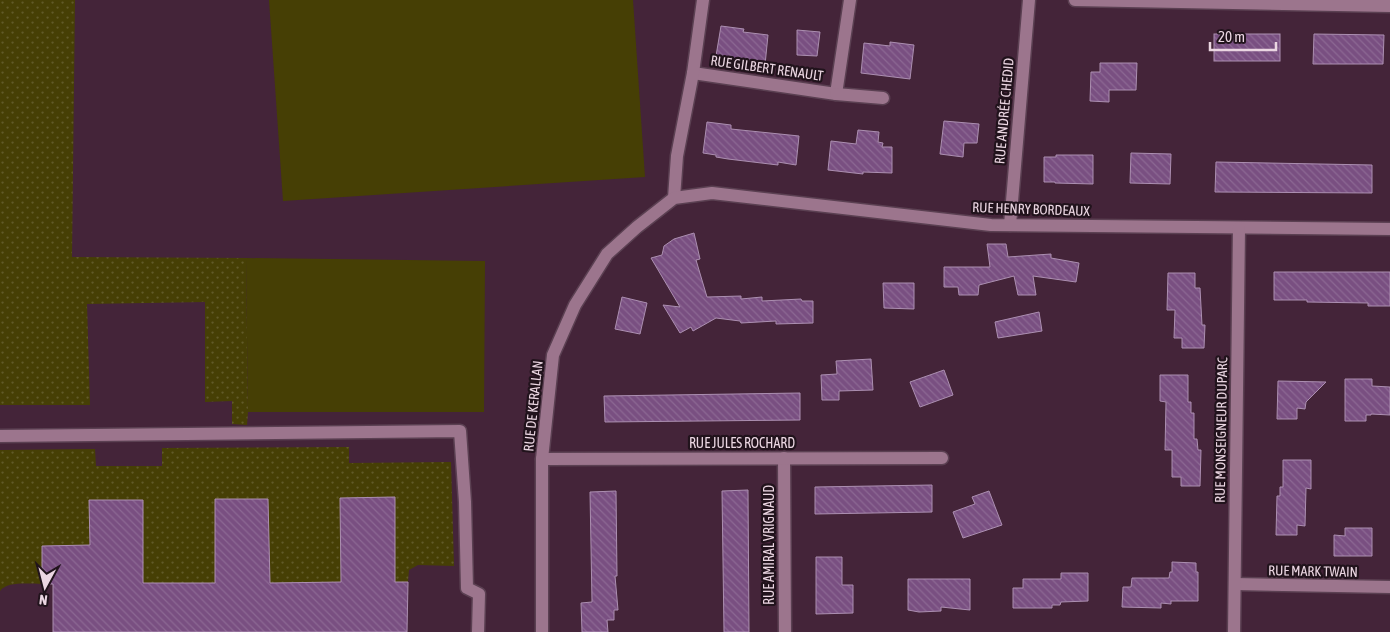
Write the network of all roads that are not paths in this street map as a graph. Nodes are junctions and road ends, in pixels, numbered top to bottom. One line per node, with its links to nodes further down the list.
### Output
1 (703, 0): 6 (street, RUE GILBERT RENAULT)
2 (850, 0): 7 (street, RUE GILBERT RENAULT)
3 (1029, 0): 10 (street, RUE ANDRÉE CHEDID)
4 (1075, 0): 5 (street)
5 (1390, 6)
6 (693, 73): 7 (street, RUE GILBERT RENAULT); 9 (street, RUE GILBERT RENAULT)
7 (836, 94): 8 (street, RUE GILBERT RENAULT)
8 (883, 98)
9 (674, 198): 10 (street, RUE HENRY BORDEAUX); 14 (street, RUE DE KERALLAN)
10 (1010, 225): 11 (street, RUE HENRY BORDEAUX)
11 (1239, 228): 12 (street, RUE HENRY BORDEAUX); 17 (street, RUE MONSEIGNEUR DUPARC)
12 (1390, 229)
13 (0, 436): 19 (street)
14 (542, 458): 15 (street, RUE JULES ROCHARD); 20 (street, RUE DE KERALLAN)
15 (784, 458): 16 (street, RUE JULES ROCHARD); 21 (street, RUE AMIRAL VRIGNAUD)
16 (942, 458)
17 (1235, 584): 18 (street, RUE MARK TWAIN); 22 (street, RUE MONSEIGNEUR DUPARC)
18 (1390, 587)
19 (478, 632)
20 (542, 632)
21 (785, 632)
22 (1234, 632)

